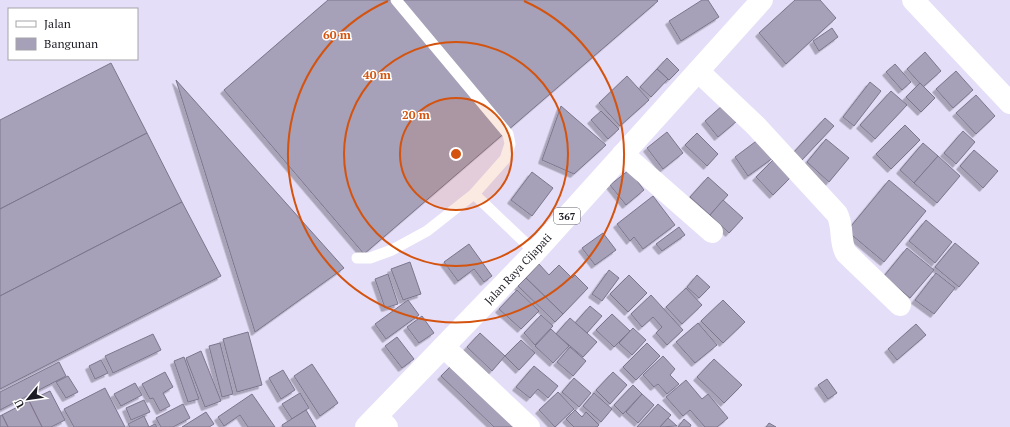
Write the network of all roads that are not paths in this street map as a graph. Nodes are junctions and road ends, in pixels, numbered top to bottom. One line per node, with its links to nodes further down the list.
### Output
1 (396, 0): 7 (lane)
2 (762, 0): 4 (street, Jalan Raya Cijapati / 367)
3 (923, 4): 5 (street)
4 (698, 71): 6 (street, Jalan Raya Cijapati / 367); 11 (street)
5 (1010, 102)
6 (623, 154): 8 (street); 9 (street, Jalan Raya Cijapati / 367)
7 (474, 194): 9 (lane); 10 (lane)
8 (712, 232)
9 (535, 252): 12 (street, Jalan Raya Cijapati / 367)
10 (357, 258)
11 (900, 305)
12 (444, 347): 13 (street, Jalan Raya Cijapati / 367); 14 (street)
13 (377, 423)
14 (528, 427)

